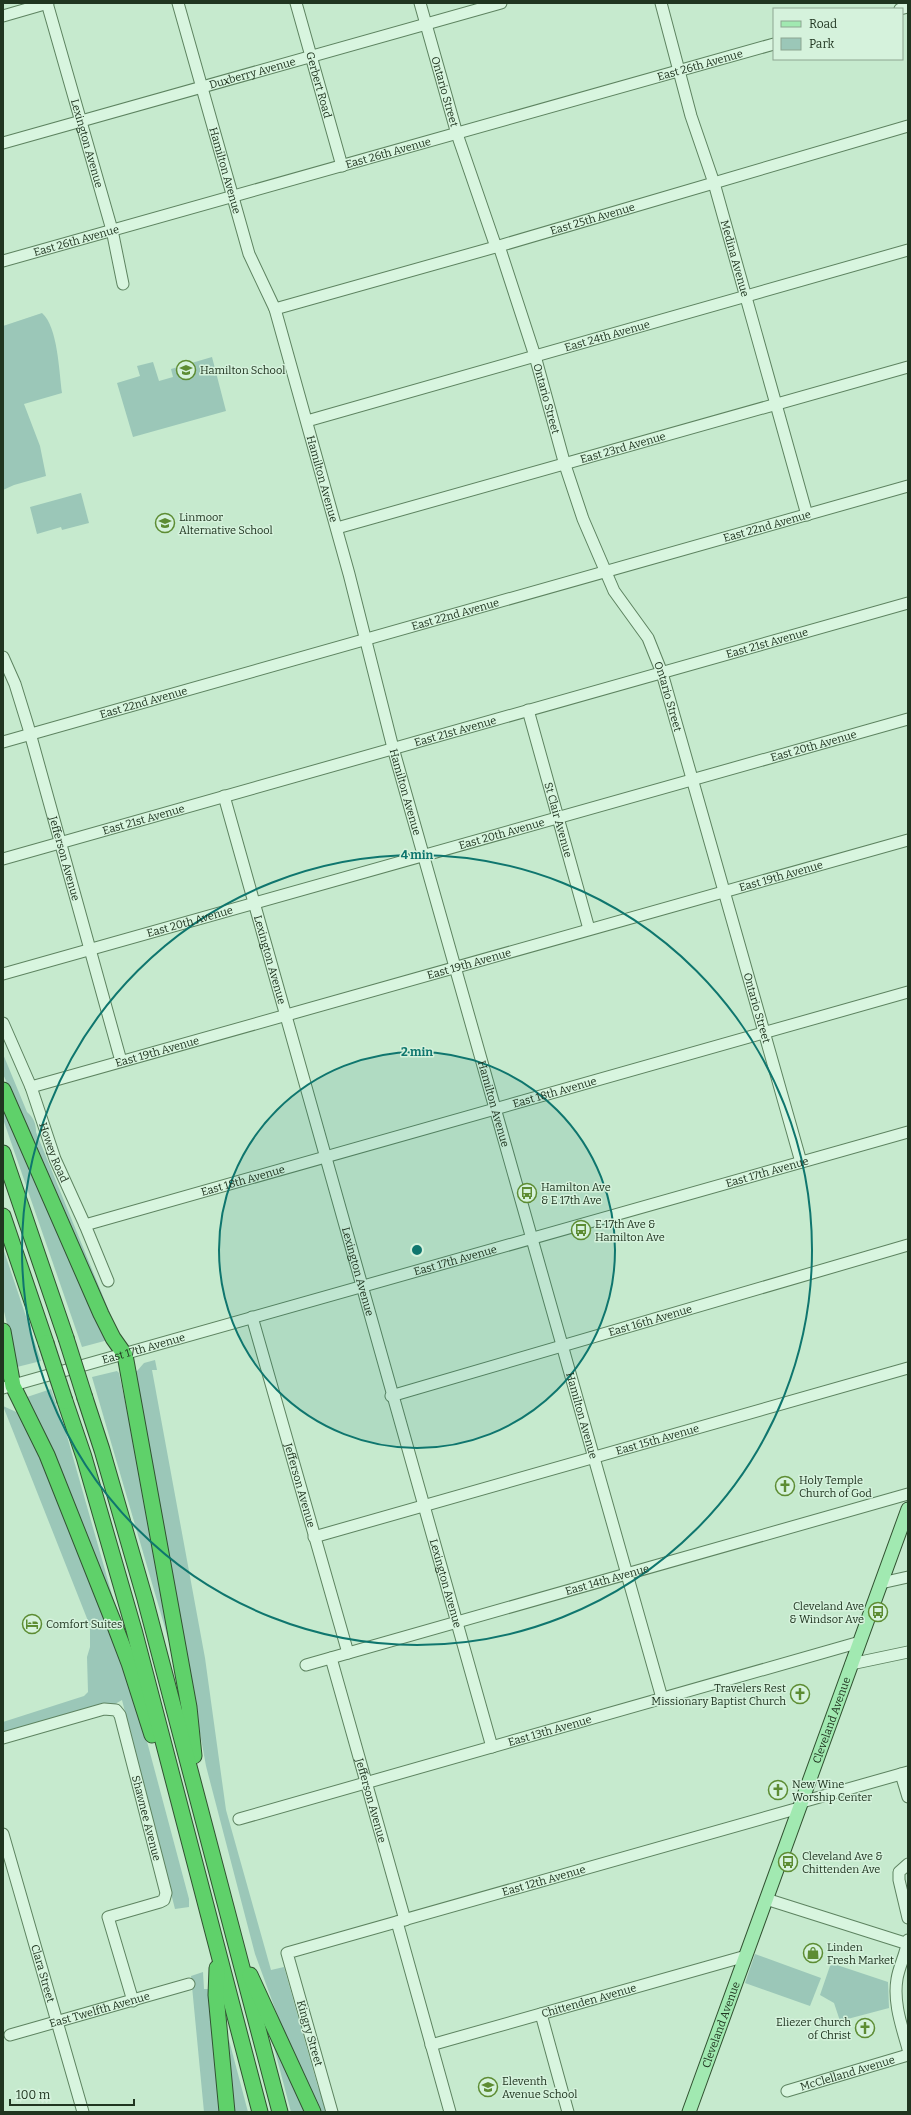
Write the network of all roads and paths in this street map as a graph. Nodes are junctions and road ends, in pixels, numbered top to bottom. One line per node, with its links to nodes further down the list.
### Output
1 (47, 3): 7 (street); 13 (street, Lexington Avenue)
2 (178, 3): 12 (street, Hamilton Avenue)
3 (296, 3): 10 (street, Gerbert Road)
4 (420, 3): 8 (street, Ontario Street)
5 (501, 3): 8 (street, Duxberry Avenue)
6 (661, 3): 11 (street, Medina Avenue)
7 (3, 16)
8 (426, 25): 10 (street, Duxberry Avenue); 15 (street, Ontario Street)
9 (773, 44): 11 (street, East 26th Avenue)
10 (311, 57): 12 (street, Duxberry Avenue); 17 (street, Gerbert Road)
11 (680, 71): 15 (street, East 26th Avenue); 18 (street, Medina Avenue)
12 (202, 87): 13 (street, Duxberry Avenue); 19 (street, Hamilton Avenue)
13 (80, 121): 16 (street, Duxberry Avenue); 20 (street, Lexington Avenue)
14 (908, 126): 18 (street, East 25th Avenue)
15 (457, 134): 17 (street, East 26th Avenue); 21 (street, Ontario Street)
16 (3, 143)
17 (342, 166): 19 (street, East 26th Avenue)
18 (714, 183): 21 (street, East 25th Avenue); 25 (street, Medina Avenue)
19 (234, 196): 20 (street, East 26th Avenue); 26 (street, Hamilton Avenue)
20 (112, 230): 23 (street, East 26th Avenue); 24 (street, Lexington Avenue)
21 (498, 247): 26 (street, East 25th Avenue); 27 (street, Ontario Street)
22 (908, 250): 25 (street, East 24th Avenue)
23 (3, 261)
24 (123, 284)
25 (745, 296): 27 (street, East 24th Avenue); 29 (street, Medina Avenue)
26 (275, 309): 30 (street, Hamilton Avenue)
27 (535, 356): 30 (street, East 24th Avenue); 31 (street, Ontario Street)
28 (908, 367): 29 (street, East 23rd Avenue)
29 (776, 405): 31 (street, East 23rd Avenue); 33 (street, Medina Avenue)
30 (307, 421): 34 (street, Hamilton Avenue)
31 (565, 465): 34 (street, East 23rd Avenue); 35 (street, Ontario Street)
32 (908, 486): 33 (street, East 22nd Avenue)
33 (807, 515): 35 (street, East 22nd Avenue)
34 (337, 528): 37 (street, Hamilton Avenue)
35 (605, 572): 37 (street, East 22nd Avenue); 39 (street, Ontario Street)
36 (908, 603): 39 (street, East 21st Avenue)
37 (367, 639): 42 (street, East 22nd Avenue); 44 (street, Hamilton Avenue)
38 (3, 657): 42 (street, Jefferson Avenue)
39 (662, 673): 40 (street, East 21st Avenue); 45 (street, Ontario Street)
40 (528, 710): 44 (street, East 21st Avenue); 47 (street, St Clair Avenue)
41 (908, 719): 45 (street, East 20th Avenue)
42 (30, 734): 43 (street, East 22nd Avenue); 49 (street, Jefferson Avenue)
43 (3, 742)
44 (393, 748): 46 (street, East 21st Avenue); 50 (street, Hamilton Avenue)
45 (692, 780): 47 (street, East 20th Avenue); 52 (street, Ontario Street)
46 (224, 796): 49 (street, East 21st Avenue); 53 (street, Lexington Avenue)
47 (558, 818): 50 (street, East 20th Avenue); 54 (street, St Clair Avenue)
48 (908, 840): 52 (street, East 19th Avenue)
49 (60, 843): 51 (street, East 21st Avenue); 55 (street, Jefferson Avenue)
50 (424, 856): 53 (street, East 20th Avenue); 56 (street, Hamilton Avenue)
51 (3, 859)
52 (723, 892): 54 (street, East 19th Avenue); 61 (street, Ontario Street)
53 (253, 904): 55 (street, East 20th Avenue); 59 (street, Lexington Avenue)
54 (589, 929): 56 (street, East 19th Avenue)
55 (90, 950): 57 (street, East 20th Avenue); 62 (street, Jefferson Avenue)
56 (455, 967): 59 (street, East 19th Avenue); 65 (street, Hamilton Avenue)
57 (3, 974)
58 (908, 992): 61 (street, East 18th Avenue)
59 (285, 1015): 62 (street, East 19th Avenue); 68 (street, Lexington Avenue)
60 (3, 1023): 63 (street, Howey Road)
61 (763, 1034): 65 (street, East 18th Avenue); 69 (street, Ontario Street)
62 (121, 1061): 63 (street, East 19th Avenue)
63 (31, 1087): 71 (street, Howey Road)
64 (3, 1090): 79 (highway)
65 (496, 1108): 68 (street, East 18th Avenue); 72 (street, Hamilton Avenue)
66 (908, 1132): 69 (street, East 17th Avenue)
67 (3, 1153): 103 (highway, bridge)
68 (325, 1157): 71 (street, East 18th Avenue); 75 (street, Lexington Avenue)
69 (801, 1162): 72 (street, East 17th Avenue)
70 (3, 1216): 105 (highway, bridge)
71 (86, 1225): 74 (street, Howey Road)
72 (531, 1239): 75 (street, East 17th Avenue); 78 (street, Hamilton Avenue)
73 (908, 1245): 78 (street, East 16th Avenue)
74 (108, 1281)
75 (361, 1287): 76 (street, East 17th Avenue); 83 (street, Lexington Avenue)
76 (252, 1317): 79 (street, East 17th Avenue); 88 (street, Jefferson Avenue)
77 (4, 1334): 80 (highway); 82 (highway)
78 (562, 1346): 83 (street, East 16th Avenue); 84 (street, Hamilton Avenue)
79 (125, 1355): 82 (street, East 17th Avenue); 103 (highway)
80 (3, 1357)
81 (908, 1368): 84 (street, East 15th Avenue)
82 (8, 1387): 105 (highway)
83 (392, 1396): 86 (street, Lexington Avenue)
84 (595, 1457): 86 (street, East 15th Avenue); 89 (street, Hamilton Avenue)
85 (908, 1494): 89 (street, East 14th Avenue)
86 (423, 1506): 88 (street, East 15th Avenue); 92 (street, Lexington Avenue)
87 (908, 1509): 91 (main road, Cleveland Avenue)
88 (314, 1537): 95 (street, Jefferson Avenue)
89 (627, 1574): 92 (street, East 14th Avenue); 99 (street, Hamilton Avenue)
90 (908, 1577): 91 (street)
91 (882, 1583): 93 (main road, Cleveland Avenue)
92 (456, 1622): 95 (street, East 14th Avenue); 101 (street, Lexington Avenue)
93 (860, 1642): 97 (main road, Cleveland Avenue); 99 (street, East 13th Avenue)
94 (908, 1652): 97 (street)
95 (348, 1653): 96 (street, East 14th Avenue)
96 (331, 1658): 98 (street, East 14th Avenue); 104 (street, Jefferson Avenue)
97 (851, 1664): 107 (main road, Cleveland Avenue)
98 (306, 1665)
99 (662, 1698): 101 (street, East 13th Avenue)
100 (3, 1738): 121 (street, Shawnee Avenue)
101 (492, 1747): 104 (street, East 13th Avenue)
102 (905, 1773): 106 (street); 107 (street, East 12th Avenue)
103 (193, 1781): 115 (highway)
104 (366, 1783): 108 (street, East 13th Avenue); 113 (street, Jefferson Avenue)
105 (175, 1787): 117 (highway)
106 (908, 1797)
107 (800, 1805): 111 (main road, Cleveland Avenue); 113 (street, East 12th Avenue)
108 (239, 1819)
109 (3, 1834): 123 (street, Clara Street)
110 (908, 1864): 112 (street)
111 (766, 1898): 116 (street); 119 (main road, Cleveland Avenue)
112 (908, 1918)
113 (401, 1921): 118 (street, East 12th Avenue); 125 (street, Jefferson Avenue)
114 (908, 1940): 116 (street)
115 (236, 1944): 132 (highway); 133 (highway)
116 (908, 1944): 126 (street)
117 (217, 1948): 130 (highway); 131 (highway)
118 (287, 1953): 134 (street, Kingry Street)
119 (746, 1956): 122 (street, Chittenden Avenue); 137 (main road, Cleveland Avenue)
120 (189, 1984): 121 (street, East Twelfth Avenue)
121 (133, 2001): 123 (street, East Twelfth Avenue)
122 (541, 2014): 125 (street, Chittenden Avenue); 136 (street)
123 (57, 2022): 124 (street, East Twelfth Avenue); 129 (street, Clara Street)
124 (10, 2035)
125 (431, 2045): 135 (street, Jefferson Avenue)
126 (908, 2049)
127 (908, 2055): 128 (street, McClelland Avenue)
128 (787, 2091)
129 (83, 2112)
130 (227, 2112)
131 (260, 2112)
132 (280, 2112)
133 (313, 2112)
134 (332, 2112)
135 (450, 2112)
136 (568, 2112)
137 (689, 2112)

